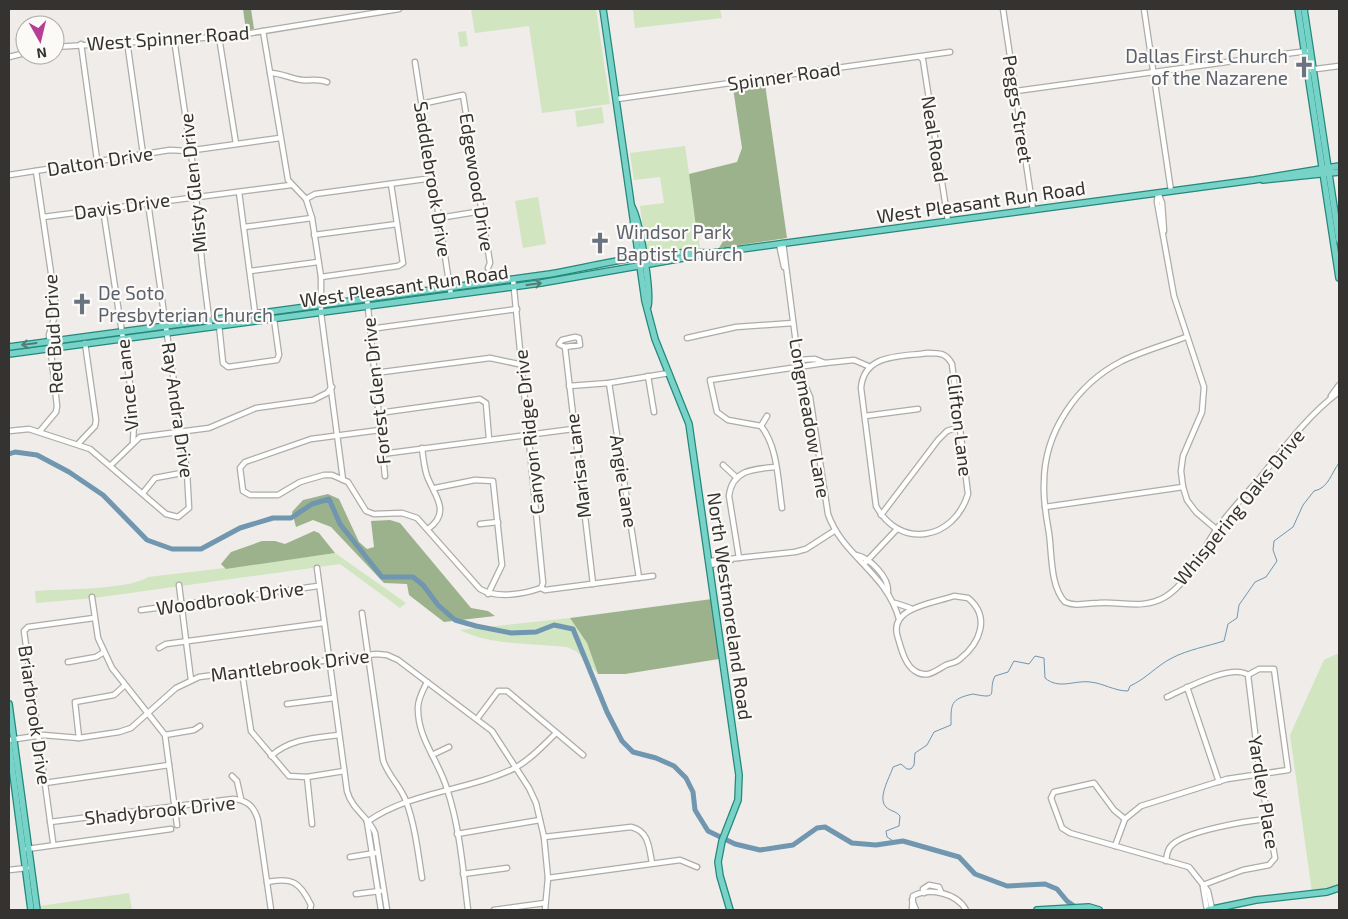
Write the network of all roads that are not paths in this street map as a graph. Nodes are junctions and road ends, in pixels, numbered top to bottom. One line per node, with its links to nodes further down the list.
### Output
1 (399, 9): 7 (street, West Spinner Road)
2 (603, 9): 23 (main road, North Westmoreland Road)
3 (1003, 9): 22 (street, Peggs Street)
4 (1144, 9): 19 (street)
5 (1298, 9): 13 (main road)
6 (1304, 9): 13 (main road)
7 (263, 31): 8 (street, West Spinner Road); 20 (street)
8 (218, 37): 9 (street, West Spinner Road); 26 (street)
9 (174, 39): 10 (street, West Spinner Road); 27 (street, Misty Glen Drive)
10 (128, 42): 11 (street, West Spinner Road); 28 (street)
11 (81, 44): 12 (street, West Spinner Road); 29 (street)
12 (65, 45)
13 (1307, 51): 18 (main road); 19 (street)
14 (950, 52): 15 (street, Spinner Road)
15 (920, 57): 23 (street, Spinner Road); 50 (street, Neal Road)
16 (414, 62): 24 (street, Saddlebrook Drive)
17 (1339, 66): 18 (street)
18 (1310, 70): 32 (main road)
19 (1153, 72): 22 (street); 38 (street)
20 (270, 73): 21 (street); 25 (street)
21 (327, 82)
22 (1016, 91): 45 (street, Peggs Street)
23 (616, 99): 57 (main road, North Westmoreland Road)
24 (421, 104): 35 (street, Saddlebrook Drive); 46 (street, Edgewood Drive)
25 (280, 138): 26 (street, Dalton Drive); 37 (street)
26 (236, 144): 27 (street, Dalton Drive)
27 (190, 151): 28 (street, Dalton Drive); 41 (street, Misty Glen Drive)
28 (143, 154): 29 (street, Dalton Drive)
29 (97, 160): 31 (street, Dalton Drive)
30 (1339, 166): 32 (main road, West Pleasant Run Road)
31 (36, 171): 34 (street, Dalton Drive); 47 (street, Red Bud Drive)
32 (1327, 171): 33 (main road, West Pleasant Run Road); 38 (main road, West Pleasant Run Road); 54 (main road); 63 (main road)
33 (1339, 172)
34 (9, 175)
35 (433, 178): 36 (street); 49 (street, Saddlebrook Drive)
36 (391, 184): 42 (street); 51 (street)
37 (291, 185): 39 (street, Davis Drive); 42 (street)
38 (1171, 191): 40 (main road, West Pleasant Run Road)
39 (240, 192): 41 (street, Davis Drive); 52 (street)
40 (1158, 193): 45 (main road, West Pleasant Run Road); 85 (street)
41 (196, 197): 43 (street, Davis Drive); 76 (street, Misty Glen Drive)
42 (306, 199): 48 (street)
43 (148, 203): 44 (street, Davis Drive); 78 (street, Ray Andra Drive)
44 (103, 208): 47 (street, Davis Drive); 82 (street, Vince Lane)
45 (1033, 210): 50 (main road, West Pleasant Run Road)
46 (482, 211): 49 (street); 59 (street, Edgewood Drive)
47 (43, 216): 88 (street, Red Bud Drive)
48 (312, 218): 52 (street); 53 (street)
49 (439, 218): 65 (street, Saddlebrook Drive)
50 (948, 222): 55 (main road, West Pleasant Run Road)
51 (397, 224): 53 (street); 62 (street)
52 (244, 227): 60 (street)
53 (314, 235): 56 (street)
54 (1339, 240)
55 (781, 244): 57 (main road, West Pleasant Run Road); 77 (street, Longmeadow Lane)
56 (318, 262): 60 (street); 62 (street)
57 (641, 262): 58 (main road, West Pleasant Run Road); 61 (main road, West Pleasant Run Road); 101 (main road, North Westmoreland Road)
58 (590, 267): 61 (main road); 64 (main road, West Pleasant Run Road)
59 (488, 268)
60 (250, 271): 72 (street)
61 (592, 274): 66 (main road, West Pleasant Run Road, one-way to 61)
62 (320, 277): 69 (street)
63 (1339, 278)
64 (513, 279): 65 (main road, West Pleasant Run Road); 66 (street, Canyon Ridge Drive)
65 (450, 287): 67 (street, Saddlebrook Drive); 68 (main road, West Pleasant Run Road)
66 (514, 287): 67 (main road, West Pleasant Run Road); 71 (street, Canyon Ridge Drive)
67 (451, 295): 70 (main road, West Pleasant Run Road)
68 (367, 298): 69 (main road, West Pleasant Run Road); 70 (street, Forest Glen Drive)
69 (321, 304): 72 (main road, West Pleasant Run Road); 73 (street)
70 (368, 306): 73 (main road, West Pleasant Run Road); 81 (street, Forest Glen Drive)
71 (517, 309): 81 (street); 97 (street, Canyon Ridge Drive)
72 (255, 313): 74 (main road, West Pleasant Run Road)
73 (321, 313): 75 (main road, West Pleasant Run Road); 107 (street)
74 (218, 318): 76 (main road, West Pleasant Run Road); 79 (street)
75 (274, 319): 79 (main road, West Pleasant Run Road); 79 (street)
76 (209, 320): 78 (main road, West Pleasant Run Road); 80 (street, Misty Glen Drive)
77 (793, 323): 86 (street); 95 (street, Longmeadow Lane)
78 (166, 325): 82 (main road, West Pleasant Run Road); 83 (street, Ray Andra Drive)
79 (219, 326): 80 (main road, West Pleasant Run Road)
80 (210, 327): 83 (main road, West Pleasant Run Road)
81 (370, 329): 102 (street, Forest Glen Drive)
82 (122, 332): 84 (main road, West Pleasant Run Road); 87 (street, Vince Lane)
83 (168, 333): 87 (main road, West Pleasant Run Road); 121 (street, Ray Andra Drive)
84 (84, 337): 88 (main road, West Pleasant Run Road); 89 (street)
85 (1186, 337): 136 (street); 139 (street, Whispering Oaks Drive)
86 (687, 338)
87 (123, 339): 89 (main road, West Pleasant Run Road); 125 (street, Vince Lane)
88 (49, 342): 90 (main road, West Pleasant Run Road, one-way to 90); 92 (street, Red Bud Drive)
89 (85, 344): 92 (main road, West Pleasant Run Road); 126 (street)
90 (9, 347)
91 (565, 347): 105 (street, Marisa Lane)
92 (50, 349): 93 (main road, West Pleasant Run Road); 120 (street, Red Bud Drive)
93 (9, 354)
94 (815, 359): 95 (street); 96 (street); 98 (street)
95 (798, 360): 100 (street, Longmeadow Lane)
96 (826, 363): 98 (street); 99 (street)
97 (523, 365): 102 (street); 122 (street, Canyon Ridge Drive)
98 (816, 365): 100 (street)
99 (868, 366): 114 (street); 116 (street, Clifton Lane)
100 (799, 367): 115 (street); 147 (street, Longmeadow Lane)
101 (669, 373): 103 (street); 150 (main road, North Westmoreland Road)
102 (375, 374): 112 (street, Forest Glen Drive)
103 (648, 376): 104 (street); 111 (street)
104 (609, 383): 105 (street); 153 (street, Angie Lane)
105 (569, 386): 117 (street, Marisa Lane)
106 (1339, 386): 109 (street, Whispering Oaks Drive)
107 (332, 387): 121 (street); 123 (street)
108 (1339, 392): 109 (street, Whispering Oaks Drive)
109 (1330, 397): 146 (street, Whispering Oaks Drive)
110 (918, 409): 114 (street)
111 (654, 412)
112 (379, 413): 118 (street, Forest Glen Drive); 124 (street)
113 (767, 416): 115 (street)
114 (865, 416): 141 (street)
115 (762, 426): 131 (street)
116 (959, 427): 141 (street); 145 (street, Clifton Lane)
117 (573, 429): 122 (street); 154 (street, Marisa Lane)
118 (380, 430): 123 (street); 128 (street, Forest Glen Drive)
119 (9, 431): 120 (street)
120 (40, 431): 126 (street)
121 (181, 432): 125 (street); 132 (street, Ray Andra Drive)
122 (529, 434): 124 (street); 157 (street, Canyon Ridge Drive)
123 (338, 436): 135 (street); 135 (street)
124 (489, 439): 127 (street)
125 (133, 442): 129 (street)
126 (78, 444): 129 (street)
127 (422, 448): 128 (street); 137 (street)
128 (382, 454): 133 (street, Forest Glen Drive)
129 (111, 465): 138 (street)
130 (723, 465): 134 (street)
131 (775, 467): 134 (street); 140 (street)
132 (187, 472): 138 (street); 138 (street, Ray Andra Drive)
133 (385, 476)
134 (736, 477): 148 (street)
135 (343, 480): 144 (street)
136 (1183, 487): 139 (street); 146 (street)
137 (435, 488): 142 (street); 144 (street)
138 (143, 493)
139 (1045, 507): 146 (street, Whispering Oaks Drive)
140 (782, 508)
141 (881, 515): 145 (street)
142 (498, 522): 143 (street); 158 (street)
143 (480, 524)
144 (428, 529): 158 (street)
145 (897, 529): 149 (street)
146 (1216, 529)
147 (834, 532): 148 (street); 149 (street, Longmeadow Lane)
148 (739, 558): 150 (street)
149 (865, 562): 160 (street, Longmeadow Lane)
150 (710, 563): 250 (main road, North Westmoreland Road)
151 (316, 568): 156 (street)
152 (653, 576): 153 (street)
153 (639, 578): 154 (street)
154 (592, 584): 157 (street)
155 (179, 585): 161 (street)
156 (318, 586): 161 (street, Woodbrook Drive); 167 (street)
157 (542, 587): 158 (street)
158 (488, 594)
159 (92, 597): 165 (street)
160 (895, 603): 162 (street); 166 (street, Longmeadow Lane)
161 (182, 604): 163 (street, Woodbrook Drive); 168 (street)
162 (910, 608): 166 (street); 166 (street)
163 (142, 610)
164 (362, 612): 171 (street)
165 (94, 618): 170 (street); 190 (street, Briarbrook Drive)
166 (899, 619)
167 (323, 623): 168 (street); 172 (street)
168 (186, 642): 169 (street); 176 (street)
169 (159, 648)
170 (104, 652): 173 (street); 178 (street)
171 (368, 655): 172 (street, Mantlebrook Drive); 177 (street, Mantlebrook Drive); 207 (street)
172 (328, 660): 174 (street, Mantlebrook Drive); 181 (street)
173 (68, 662)
174 (242, 672): 176 (street, Mantlebrook Drive); 196 (street)
175 (1248, 676): 179 (street); 200 (street, Yardley Place); 200 (street)
176 (191, 680): 184 (street, Mantlebrook Drive)
177 (426, 682): 185 (street, Mantlebrook Drive); 194 (street)
178 (125, 685): 184 (street); 191 (street)
179 (1188, 688): 180 (street); 203 (street)
180 (1167, 697)
181 (334, 698): 183 (street); 189 (street)
182 (9, 704): 192 (main road)
183 (288, 704)
184 (148, 712): 188 (street); 191 (street, Mantlebrook Drive)
185 (477, 719): 187 (street); 198 (street, Mantlebrook Drive)
186 (200, 726): 188 (street)
187 (556, 733): 195 (street); 198 (street)
188 (165, 735): 197 (street)
189 (338, 735): 196 (street); 199 (street)
190 (38, 736): 191 (street, Mantlebrook Drive); 192 (street, Mantlebrook Drive); 204 (street, Briarbrook Drive)
191 (79, 738)
192 (10, 741): 221 (main road)
193 (450, 748): 194 (street)
194 (432, 755): 205 (street)
195 (583, 755)
196 (271, 756): 202 (street)
197 (169, 765): 204 (street); 208 (street)
198 (516, 767): 205 (street); 211 (street, Mantlebrook Drive)
199 (344, 771): 202 (street); 213 (street)
200 (1260, 774): 203 (street); 210 (street, Yardley Place)
201 (232, 776): 206 (street)
202 (306, 777): 214 (street)
203 (1219, 782): 209 (street)
204 (45, 783): 212 (street, Briarbrook Drive)
205 (448, 790): 207 (street); 217 (street)
206 (241, 799): 208 (street, Shadybrook Drive); 233 (street, Shadybrook Drive)
207 (406, 802): 213 (street); 231 (street)
208 (175, 807): 212 (street, Shadybrook Drive); 215 (street)
209 (1125, 819): 220 (street); 220 (street)
210 (1267, 819): 224 (street); 234 (street, Yardley Place)
211 (540, 820): 217 (street); 218 (street, Mantlebrook Drive)
212 (50, 822): 219 (street, Briarbrook Drive)
213 (367, 822): 222 (street)
214 (312, 824)
215 (177, 825)
216 (171, 829): 221 (street)
217 (457, 834): 230 (street)
218 (544, 838): 225 (street); 232 (street, Mantlebrook Drive)
219 (53, 842)
220 (1115, 846): 224 (street)
221 (26, 849): 227 (main road)
222 (376, 853): 223 (street); 236 (street)
223 (350, 856)
224 (1166, 861): 234 (street)
225 (652, 864): 226 (street); 232 (street)
226 (697, 867)
227 (28, 868): 229 (street); 241 (main road); 242 (main road)
228 (507, 868): 230 (street)
229 (9, 870)
230 (463, 874): 247 (street)
231 (422, 878)
232 (548, 878): 240 (street, Mantlebrook Drive)
233 (267, 882): 243 (street, Shadybrook Drive); 244 (street)
234 (1203, 885): 255 (street)
235 (1339, 888): 255 (main road)
236 (381, 891): 239 (street); 245 (street); 246 (street)
237 (941, 892): 238 (street); 238 (street); 252 (street)
238 (924, 893): 251 (street)
239 (356, 894)
240 (545, 903): 248 (street); 249 (street, Mantlebrook Drive)
241 (31, 910)
242 (37, 910)
243 (271, 910)
244 (310, 910)
245 (381, 910)
246 (387, 910)
247 (468, 910)
248 (494, 910)
249 (545, 910)
250 (730, 910)
251 (914, 910)
252 (965, 910)
253 (1037, 910): 254 (main road)
254 (1099, 910)
255 (1209, 910)

